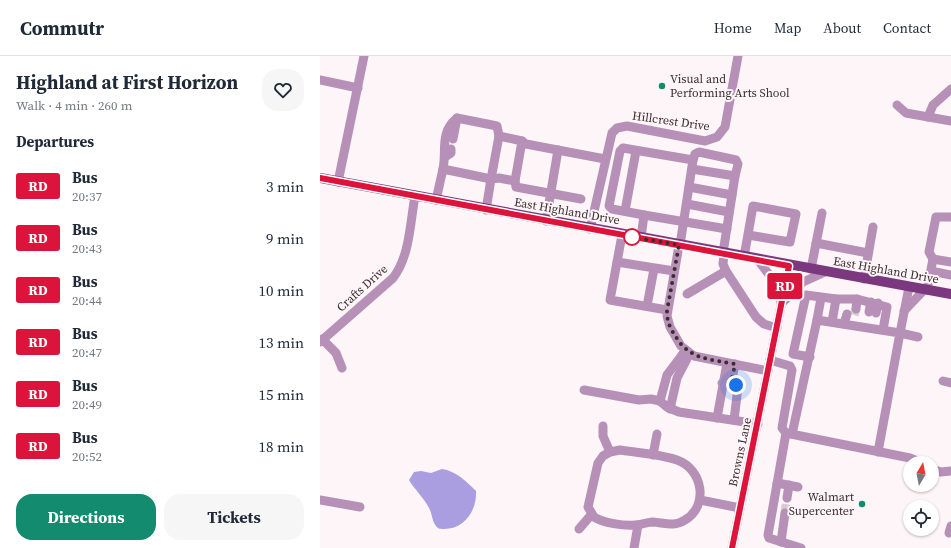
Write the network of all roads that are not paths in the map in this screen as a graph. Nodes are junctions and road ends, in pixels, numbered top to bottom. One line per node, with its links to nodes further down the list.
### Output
1 (364, 56): 4 (street)
2 (738, 56): 17 (street, Hillcrest Drive)
3 (320, 80): 4 (street)
4 (358, 88): 24 (street)
5 (951, 88): 7 (street)
6 (897, 105): 7 (street)
7 (928, 117): 9 (street)
8 (457, 118): 10 (street); 11 (street); 16 (street)
9 (951, 121)
10 (499, 136): 12 (street); 22 (street)
11 (453, 139)
12 (522, 141): 14 (street); 23 (street)
13 (451, 149): 16 (street)
14 (558, 150): 17 (street); 26 (street)
15 (636, 150): 18 (street); 33 (street); 33 (street)
16 (445, 157): 19 (street)
17 (605, 159): 41 (street, Hillcrest Drive)
18 (692, 164): 20 (street); 20 (street); 25 (street)
19 (443, 169): 22 (street); 30 (street)
20 (735, 176): 27 (street)
21 (320, 178): 24 (main road, East Highland Drive)
22 (491, 179): 23 (street); 32 (street)
23 (515, 181): 26 (street)
24 (338, 182): 28 (main road, East Highland Drive)
25 (689, 187): 27 (street); 31 (street)
26 (551, 194): 29 (street); 38 (street)
27 (732, 195): 34 (street)
28 (415, 196): 30 (main road, East Highland Drive); 84 (street, Crafts Drive)
29 (581, 199)
30 (436, 200): 32 (main road, East Highland Drive)
31 (687, 204): 34 (street); 39 (street)
32 (486, 210): 38 (main road, East Highland Drive)
33 (625, 211): 36 (street)
34 (729, 212): 42 (street)
35 (822, 213): 46 (street)
36 (644, 215): 39 (street); 45 (street)
37 (951, 217): 51 (street)
38 (546, 221): 41 (main road, East Highland Drive)
39 (684, 222): 42 (street); 47 (street)
40 (873, 227): 49 (street)
41 (590, 229): 43 (main road, East Highland Drive)
42 (727, 229): 48 (street)
43 (622, 235): 45 (main road, East Highland Drive); 53 (street)
44 (748, 235): 44 (street); 50 (street)
45 (641, 238): 47 (main road, East Highland Drive)
46 (816, 243): 49 (street); 57 (street)
47 (679, 245): 48 (main road, East Highland Drive); 59 (street)
48 (723, 253): 50 (main road, East Highland Drive); 60 (street)
49 (868, 253): 63 (street)
50 (744, 257): 52 (main road, East Highland Drive)
51 (933, 259): 54 (street); 58 (street)
52 (758, 260): 55 (main road, East Highland Drive); 72 (street)
53 (617, 262): 56 (street); 73 (street)
54 (951, 262)
55 (789, 266): 57 (main road, East Highland Drive); 72 (street, Browns Lane)
56 (654, 269): 59 (street); 73 (street)
57 (811, 270): 61 (main road, East Highland Drive)
58 (931, 270): 62 (street); 65 (street)
59 (674, 271): 74 (street)
60 (726, 271): 66 (street); 80 (street)
61 (826, 272): 63 (main road, East Highland Drive); 72 (street)
62 (951, 274)
63 (864, 279): 64 (main road, East Highland Drive)
64 (909, 287): 65 (main road, East Highland Drive); 75 (street)
65 (926, 290): 67 (main road, East Highland Drive); 75 (street)
66 (686, 294)
67 (951, 294)
68 (821, 298): 70 (street); 76 (street); 86 (street)
69 (853, 298): 70 (street); 71 (street); 79 (street)
70 (836, 299): 78 (street)
71 (874, 303): 77 (street); 81 (street)
72 (781, 304): 80 (street, Browns Lane)
73 (647, 306): 74 (street)
74 (667, 310): 85 (street)
75 (904, 311): 82 (street)
76 (817, 320): 78 (street); 86 (street)
77 (872, 320): 79 (street); 81 (street)
78 (832, 322): 79 (street)
79 (848, 325)
80 (777, 328): 87 (street, Browns Lane)
81 (883, 330): 82 (street)
82 (900, 333): 83 (street); 102 (street)
83 (918, 337)
84 (321, 340): 89 (street)
85 (684, 352): 88 (street); 93 (street); 94 (street)
86 (810, 357): 99 (street)
87 (770, 360): 90 (street, Browns Lane); 99 (street)
88 (731, 363): 90 (street); 91 (street)
89 (342, 368)
90 (768, 371): 97 (street, Browns Lane)
91 (727, 384): 95 (street); 96 (street)
92 (584, 390): 93 (street)
93 (660, 402): 94 (street)
94 (670, 409): 95 (street)
95 (717, 418): 96 (street)
96 (734, 420): 97 (street)
97 (758, 424): 114 (street, Browns Lane)
98 (603, 426): 101 (street)
99 (789, 433): 102 (street); 107 (street)
100 (658, 434): 103 (street)
101 (610, 452): 103 (street); 116 (street)
102 (878, 452): 104 (street)
103 (653, 455): 112 (street)
104 (903, 457)
105 (939, 471): 106 (street)
106 (951, 471)
107 (777, 483): 108 (street); 119 (street)
108 (789, 485): 109 (street); 110 (street)
109 (798, 487)
110 (787, 498)
111 (320, 500): 113 (street)
112 (700, 500): 114 (street); 117 (street)
113 (360, 507)
114 (740, 508): 121 (street, Browns Lane)
115 (785, 513): 119 (street)
116 (591, 515): 117 (street); 118 (street)
117 (638, 525): 120 (street)
118 (579, 529)
119 (781, 542): 122 (street)
120 (634, 548)
121 (732, 548)
122 (801, 548)

